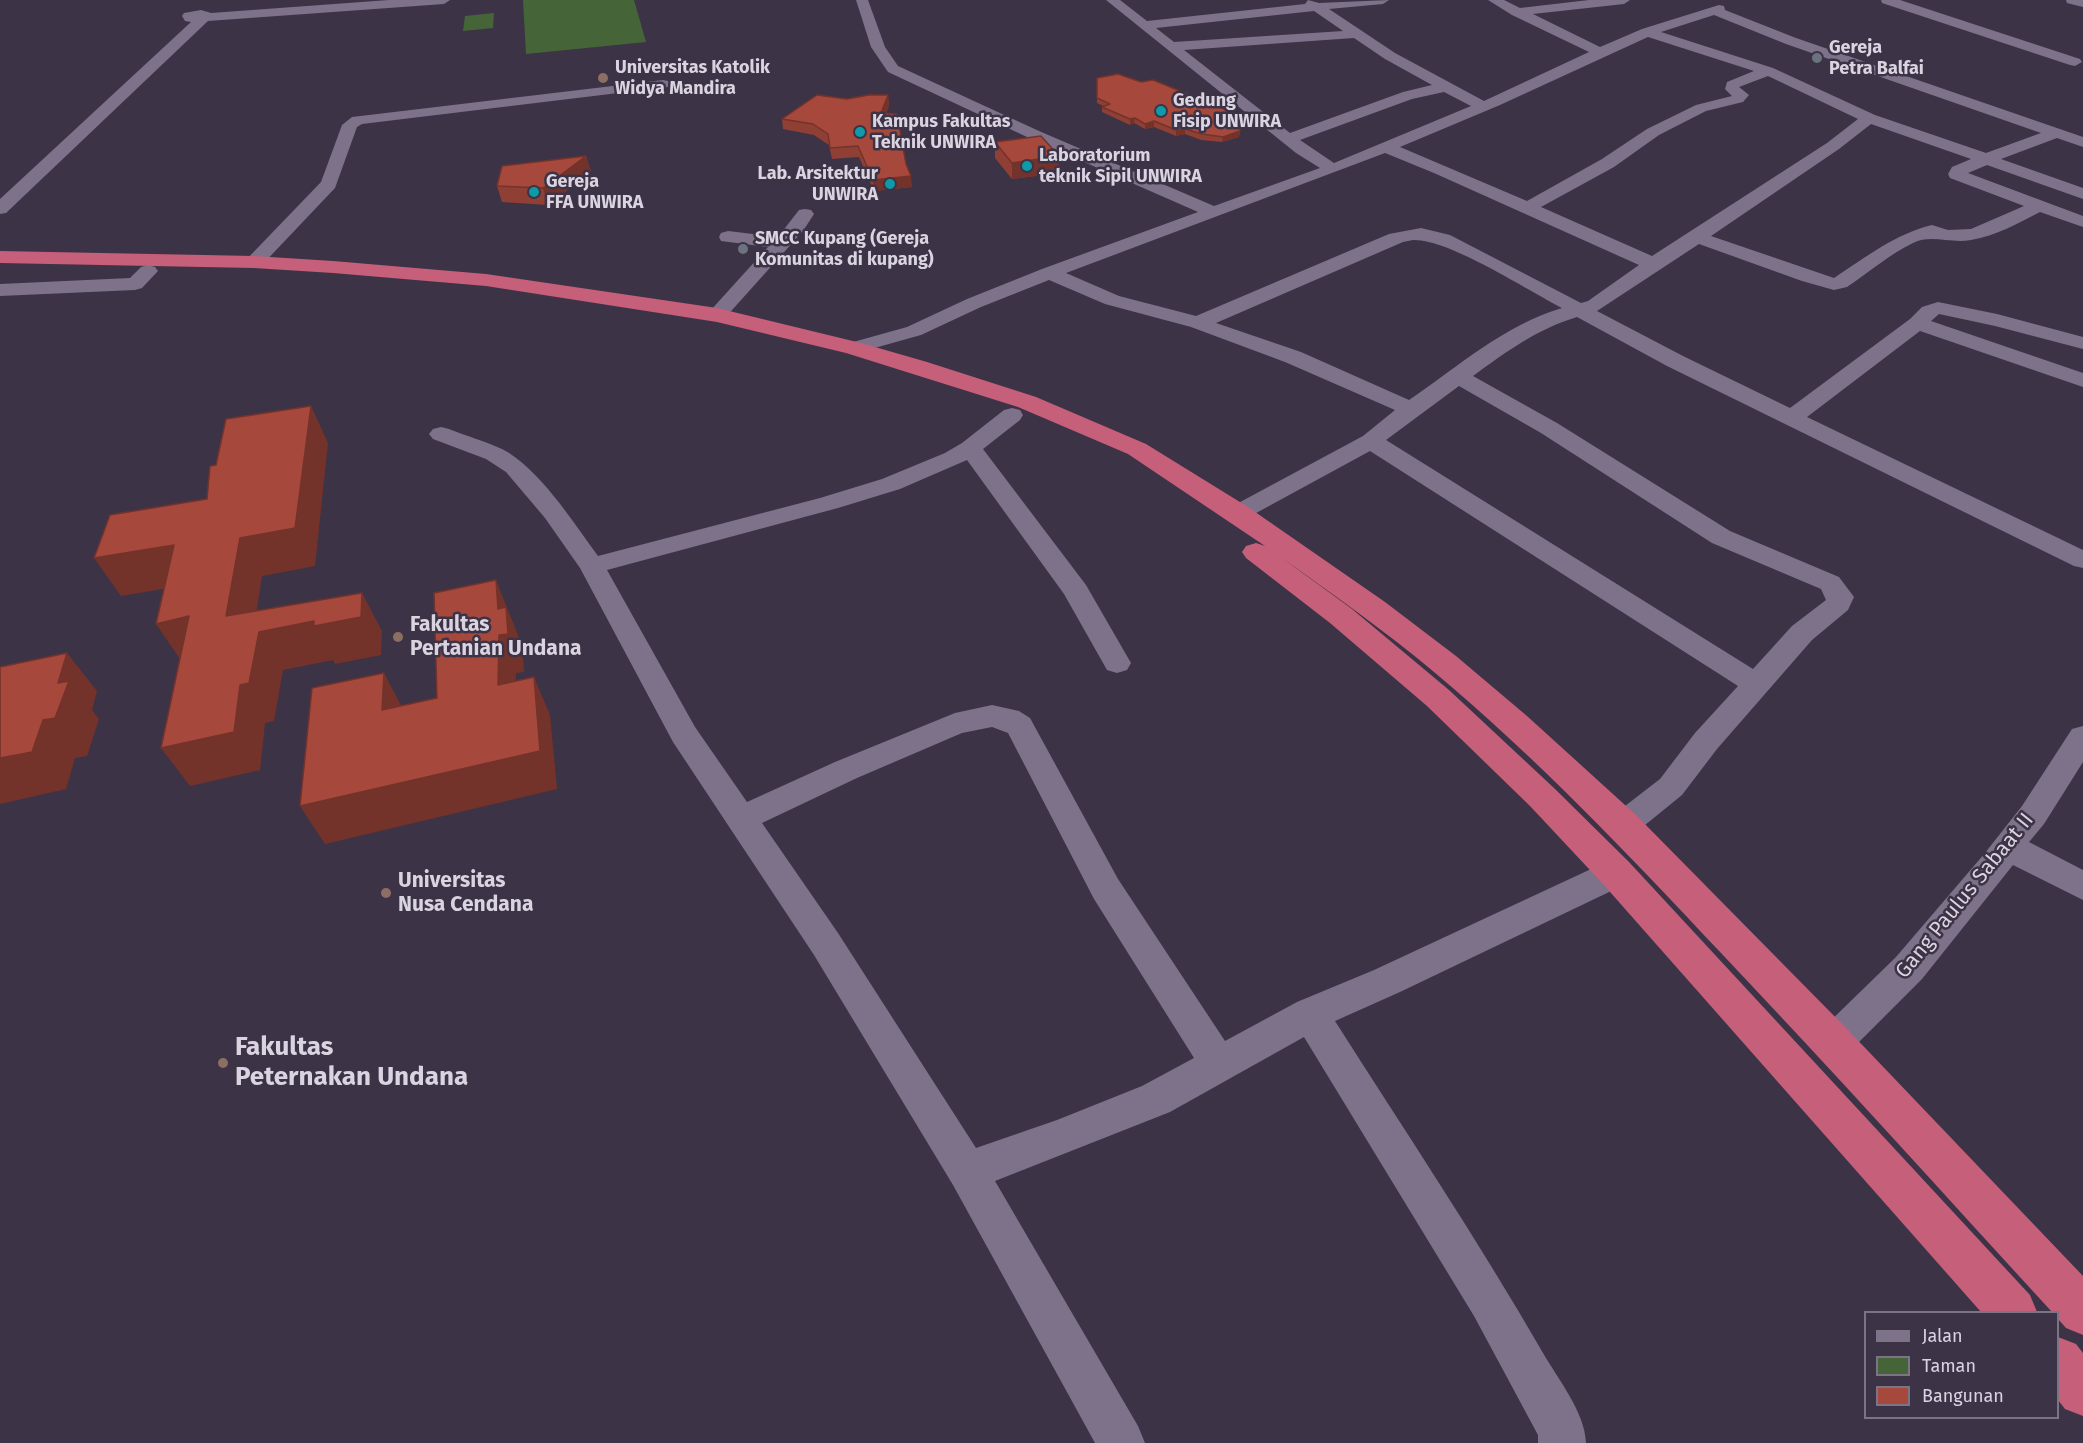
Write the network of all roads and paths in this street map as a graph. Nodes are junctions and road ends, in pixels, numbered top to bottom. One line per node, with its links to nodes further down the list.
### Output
1 (387, 0): 16 (street)
2 (444, 0): 16 (street)
3 (1112, 0): 17 (street)
4 (1383, 0): 12 (street)
5 (1494, 0): 15 (street)
6 (1624, 0): 15 (street)
7 (1887, 0): 23 (street)
8 (2072, 0): 11 (street)
9 (1701, 2): 14 (street)
10 (872, 3): 35 (street)
11 (2083, 3)
12 (1312, 4): 17 (street); 19 (street)
13 (1738, 4): 14 (street)
14 (1719, 7): 18 (street); 31 (street)
15 (1517, 12): 22 (street)
16 (200, 17): 28 (street); 29 (street)
17 (1144, 25): 21 (street)
18 (1647, 32): 22 (street); 24 (street)
19 (1356, 34): 21 (street); 26 (street)
20 (893, 43): 35 (street)
21 (1172, 47): 32 (street)
22 (1600, 52): 27 (street)
23 (2075, 62)
24 (1768, 71): 30 (street); 41 (street)
25 (663, 84): 51 (street)
26 (1444, 87): 27 (street); 32 (street)
27 (1483, 107): 34 (street)
28 (90, 108): 29 (street); 38 (street)
29 (107, 108): 42 (street)
30 (1869, 118): 36 (street); 47 (street)
31 (2056, 133): 33 (street); 36 (street)
32 (1289, 139): 37 (street)
33 (2083, 142)
34 (1387, 148): 37 (street); 41 (street)
35 (1103, 159): 43 (street)
36 (1986, 159): 39 (street); 40 (street)
37 (1333, 169): 43 (street)
38 (0, 191)
39 (2083, 194)
40 (2038, 206): 45 (street); 47 (street)
41 (1527, 208): 50 (street)
42 (0, 209)
43 (1222, 210): 54 (street)
44 (805, 214): 48 (street)
45 (2083, 222)
46 (728, 237): 48 (street)
47 (1697, 237): 50 (street)
48 (781, 243): 58 (street)
49 (0, 257): 51 (highway)
50 (1653, 264): 56 (street)
51 (247, 268): 53 (highway); 57 (highway)
52 (0, 269): 53 (highway)
53 (148, 271): 55 (street)
54 (1049, 273): 59 (street); 61 (street)
55 (0, 290)
56 (1583, 310): 59 (street); 65 (street); 69 (street)
57 (646, 311): 58 (highway); 68 (highway)
58 (717, 315): 63 (highway)
59 (1198, 323): 67 (street)
60 (1917, 323): 62 (street); 66 (street); 69 (street)
61 (914, 331): 63 (street); 64 (street)
62 (2083, 343)
63 (853, 348): 64 (highway)
64 (919, 367): 73 (highway)
65 (1458, 377): 67 (street); 77 (street)
66 (2083, 380)
67 (1411, 409): 71 (street)
68 (1012, 415): 72 (street); 82 (highway)
69 (1791, 418): 74 (street)
70 (441, 434): 75 (street)
71 (1371, 441): 73 (street); 77 (street)
72 (970, 448): 75 (street); 76 (street)
73 (1238, 513): 80 (highway)
74 (2083, 560)
75 (592, 566): 79 (street)
76 (1117, 663)
77 (1757, 685): 80 (street)
78 (2083, 737): 81 (street, Gang Paulus Sabaat II)
79 (742, 818): 86 (street); 87 (street)
80 (1623, 825): 85 (highway)
81 (2007, 846): 83 (street); 85 (street, Gang Paulus Sabaat II)
82 (1616, 873): 84 (street); 89 (highway)
83 (2083, 886)
84 (1310, 1014): 86 (street); 95 (street)
85 (1833, 1043): 88 (highway)
86 (1218, 1065): 87 (street)
87 (967, 1171): 94 (street)
88 (2012, 1235): 89 (highway); 91 (highway)
89 (1967, 1262): 90 (highway)
90 (2012, 1311)
91 (2083, 1311)
92 (2059, 1363): 93 (highway)
93 (2083, 1391)
94 (1121, 1443)
95 (1562, 1443)

